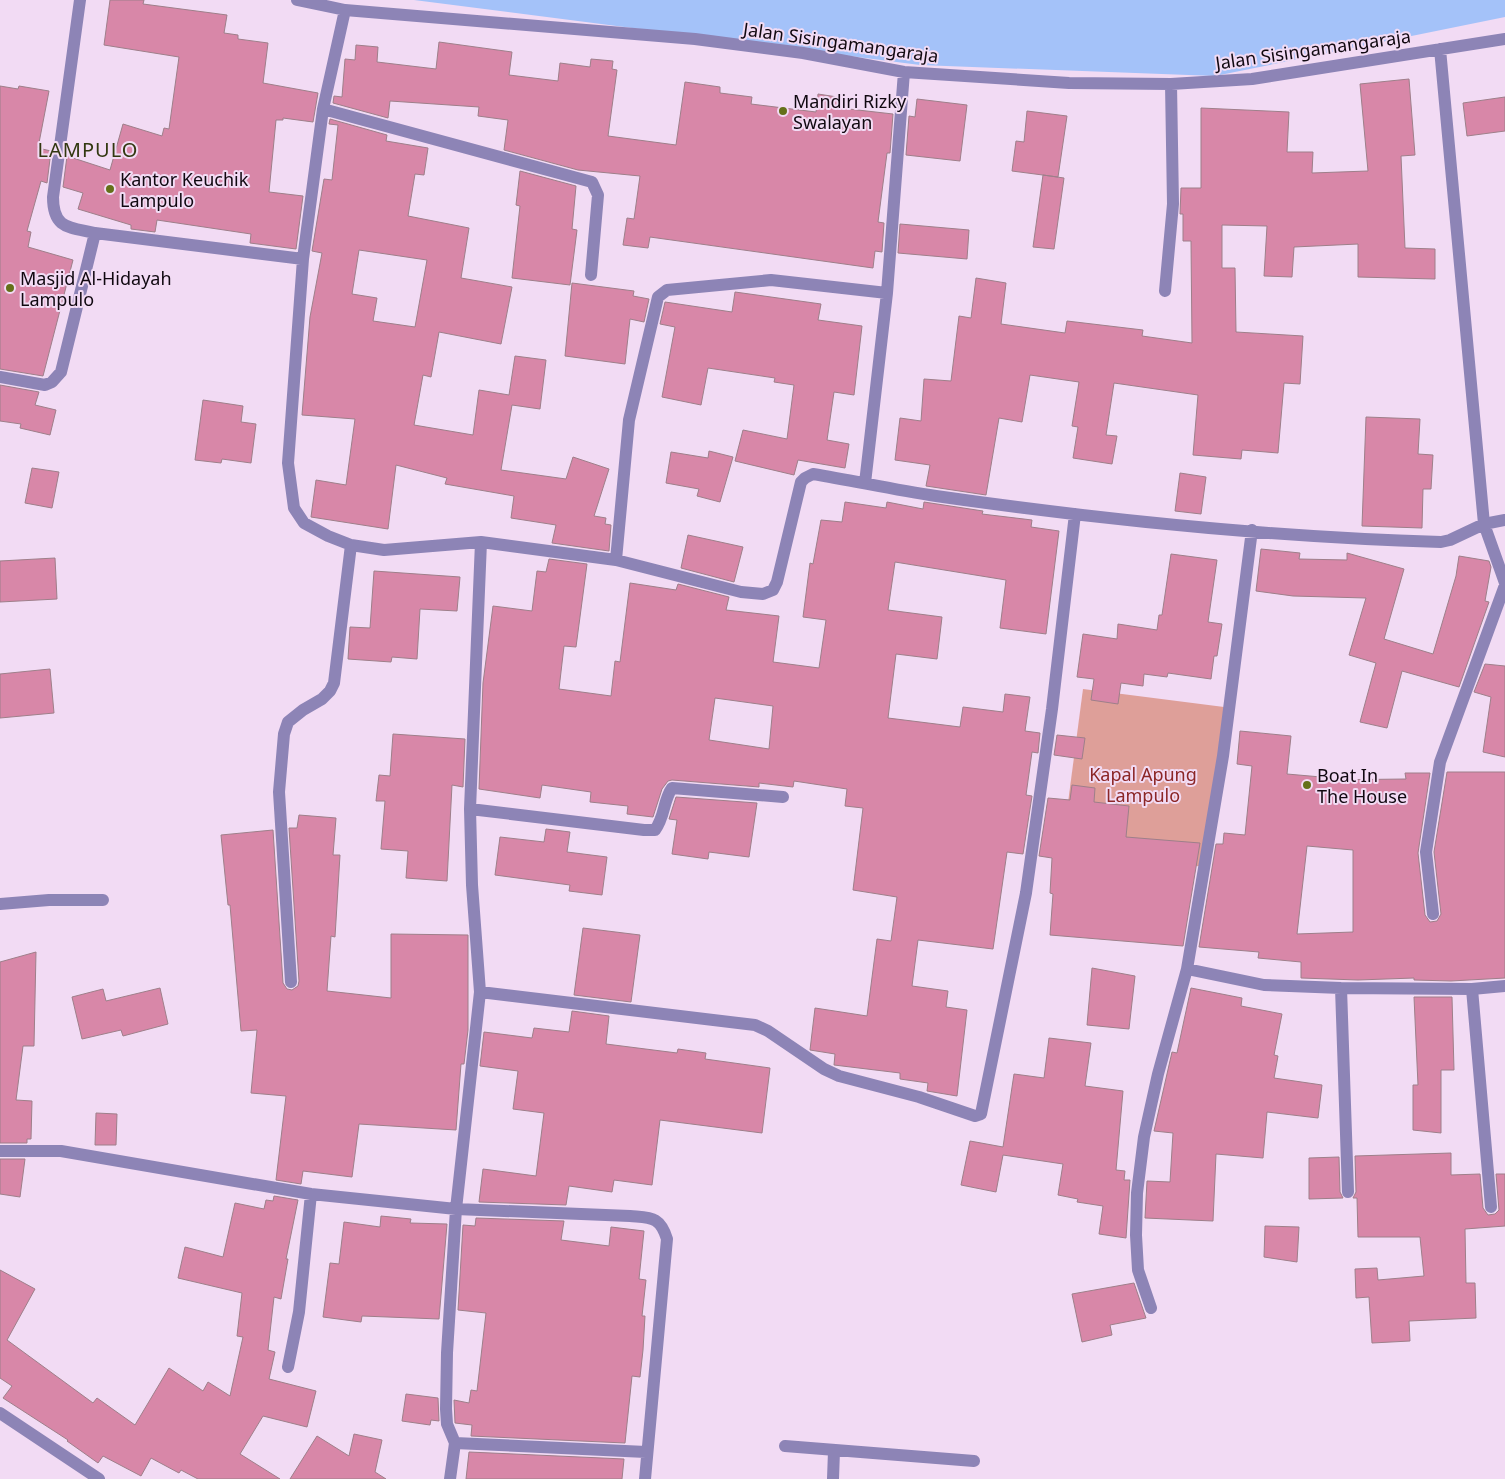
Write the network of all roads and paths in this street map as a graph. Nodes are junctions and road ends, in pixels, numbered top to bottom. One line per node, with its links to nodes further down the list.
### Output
1 (80, 0): 9 (street)
2 (297, 0): 3 (street, Jalan Sisingamangaraja)
3 (345, 10): 6 (street, Jalan Sisingamangaraja); 8 (street)
4 (1505, 39): 5 (street, Jalan Sisingamangaraja)
5 (1440, 49): 7 (street, Jalan Sisingamangaraja); 18 (street)
6 (904, 72): 7 (street, Jalan Sisingamangaraja); 13 (street)
7 (1171, 84): 12 (street)
8 (323, 109): 10 (street); 11 (street)
9 (95, 234): 10 (street); 14 (street)
10 (303, 259): 21 (street)
11 (591, 275)
12 (1165, 291)
13 (886, 293): 15 (street); 22 (street)
14 (0, 377)
15 (866, 483): 16 (street); 22 (street)
16 (1075, 514): 19 (street); 34 (street)
17 (1505, 520): 18 (street)
18 (1484, 524): 19 (street); 23 (street)
19 (1252, 530): 29 (street)
20 (481, 542): 21 (street); 22 (street); 25 (street)
21 (351, 545): 30 (street)
22 (616, 560)
23 (1505, 584): 28 (street)
24 (783, 797): 25 (street)
25 (470, 809): 34 (street)
26 (103, 900): 27 (street)
27 (0, 904)
28 (1433, 914)
29 (1187, 969): 32 (street); 40 (street)
30 (291, 982)
31 (1505, 986): 33 (street)
32 (1341, 988): 33 (street); 36 (street)
33 (1472, 989): 38 (street)
34 (480, 992): 39 (street)
35 (0, 1151): 37 (street)
36 (1348, 1192)
37 (311, 1194): 39 (street); 41 (street)
38 (1491, 1206)
39 (456, 1209): 43 (street); 46 (street)
40 (1151, 1308)
41 (288, 1367)
42 (0, 1413): 48 (street)
43 (455, 1443): 46 (street); 49 (street)
44 (785, 1446): 45 (street)
45 (834, 1451): 47 (street); 51 (street)
46 (646, 1452): 50 (street)
47 (974, 1461)
48 (99, 1479)
49 (450, 1479)
50 (645, 1479)
51 (833, 1479)

